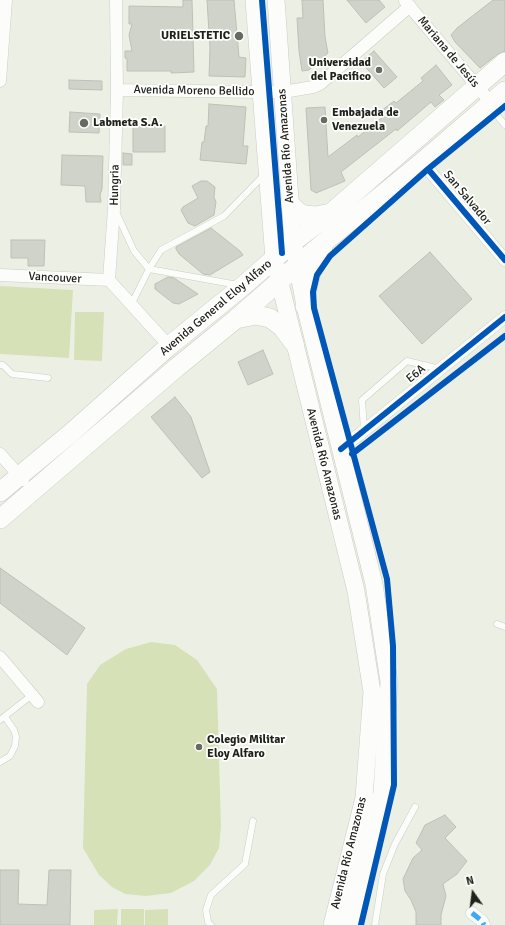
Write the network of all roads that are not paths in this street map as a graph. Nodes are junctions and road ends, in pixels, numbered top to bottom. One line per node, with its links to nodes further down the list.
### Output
1 (6, 0): 7 (street)
2 (116, 0): 9 (street, Hungria)
3 (254, 0): 10 (main road, Avenida Río Amazonas)
4 (276, 0): 11 (main road, Avenida Río Amazonas)
5 (407, 3): 8 (street, Mariana de Jesús); 11 (street, Avenida Moreno Bellido)
6 (505, 62): 8 (main road, Avenida General Eloy Alfaro)
7 (0, 80)
8 (477, 87): 12 (street, Mariana de Jesús); 18 (main road, Avenida General Eloy Alfaro)
9 (116, 90): 10 (street, Avenida Moreno Bellido); 17 (street, Hungria)
10 (262, 92): 11 (street, Avenida Moreno Bellido); 15 (main road, Avenida Río Amazonas)
11 (283, 92): 16 (main road, Avenida Río Amazonas)
12 (495, 100): 13 (lane); 14 (main road, Avenida General Eloy Alfaro)
13 (505, 126)
14 (422, 162): 20 (main road, Avenida General Eloy Alfaro); 22 (street, San Salvador)
15 (267, 172): 21 (main road, Avenida Río Amazonas); 24 (lane)
16 (290, 204): 18 (main road); 19 (main road, Avenida Río Amazonas)
17 (114, 208): 24 (lane); 26 (street, Hungria)
18 (331, 213): 19 (main road, Avenida General Eloy Alfaro)
19 (293, 242): 21 (main road, Avenida General Eloy Alfaro); 23 (main road, Avenida Río Amazonas)
20 (326, 242): 23 (main road, Avenida General Eloy Alfaro); 30 (main road)
21 (274, 259): 27 (main road, Avenida Río Amazonas); 28 (main road, Avenida General Eloy Alfaro)
22 (505, 260)
23 (298, 264): 27 (main road, Avenida General Eloy Alfaro); 30 (main road, Avenida Río Amazonas)
24 (149, 269): 28 (lane); 29 (lane)
25 (0, 275): 26 (street, Vancouver)
26 (109, 280): 29 (street)
27 (279, 281): 32 (main road, Avenida General Eloy Alfaro); 33 (main road, Avenida Río Amazonas)
28 (243, 286): 34 (main road, Avenida General Eloy Alfaro)
29 (132, 305): 34 (street)
30 (305, 306): 39 (main road, Avenida Río Amazonas)
31 (505, 317): 36 (street, E6A)
32 (236, 319): 33 (main road); 43 (main road, Avenida General Eloy Alfaro)
33 (294, 343): 55 (main road, Avenida Río Amazonas)
34 (168, 346): 41 (main road, Avenida General Eloy Alfaro)
35 (0, 365): 37 (lane)
36 (440, 369): 38 (street, E6A); 38 (lane)
37 (48, 378)
38 (364, 430): 39 (street, E6A)
39 (341, 448): 56 (main road, Avenida Río Amazonas)
40 (0, 454): 41 (street)
41 (19, 476): 42 (main road, Avenida General Eloy Alfaro); 43 (street)
42 (0, 492)
43 (33, 492): 44 (main road, Avenida General Eloy Alfaro)
44 (0, 519)
45 (496, 624): 46 (lane)
46 (505, 627)
47 (0, 657): 48 (street)
48 (35, 699): 49 (lane)
49 (2, 718): 50 (lane)
50 (0, 762)
51 (415, 807): 57 (lane)
52 (253, 821): 54 (lane)
53 (472, 913): 58 (street)
54 (210, 925)
55 (332, 925)
56 (349, 925)
57 (375, 925)
58 (484, 925)

